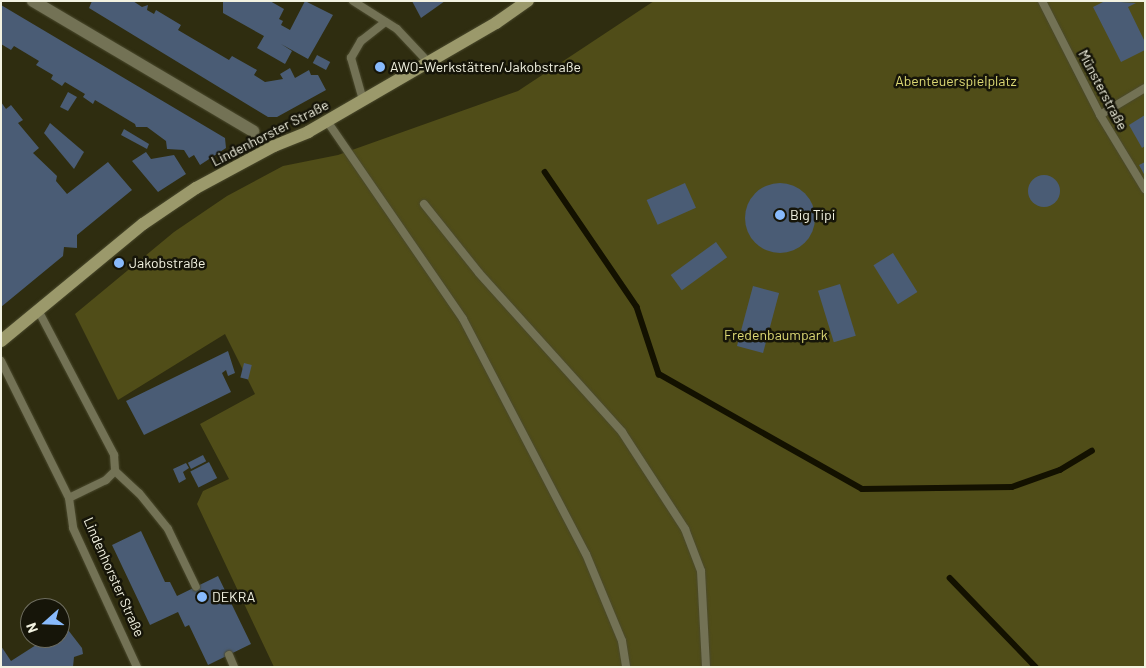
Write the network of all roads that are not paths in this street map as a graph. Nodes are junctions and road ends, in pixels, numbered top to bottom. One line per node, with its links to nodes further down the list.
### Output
1 (33, 1): 11 (street)
2 (354, 1): 5 (lane)
3 (528, 1): 6 (street, Lindenhorster Straße)
4 (1042, 1): 9 (lane, Münsterstraße)
5 (385, 22): 6 (lane); 8 (lane)
6 (429, 63): 8 (street, Lindenhorster Straße)
7 (1145, 88): 9 (lane)
8 (363, 100): 10 (street, Lindenhorster Straße)
9 (1100, 115): 12 (lane, Münsterstraße)
10 (327, 121): 14 (street, Lindenhorster Straße); 23 (lane)
11 (253, 131)
12 (1145, 190)
13 (424, 204): 24 (lane)
14 (38, 310): 15 (street, Lindenhorster Straße); 17 (lane)
15 (1, 341)
16 (1, 361): 18 (lane, Lindenhorster Straße)
17 (115, 470): 18 (lane); 19 (lane)
18 (69, 498): 21 (lane, Lindenhorster Straße)
19 (196, 587)
20 (228, 655): 22 (lane)
21 (137, 667)
22 (234, 667)
23 (626, 667)
24 (706, 667)

